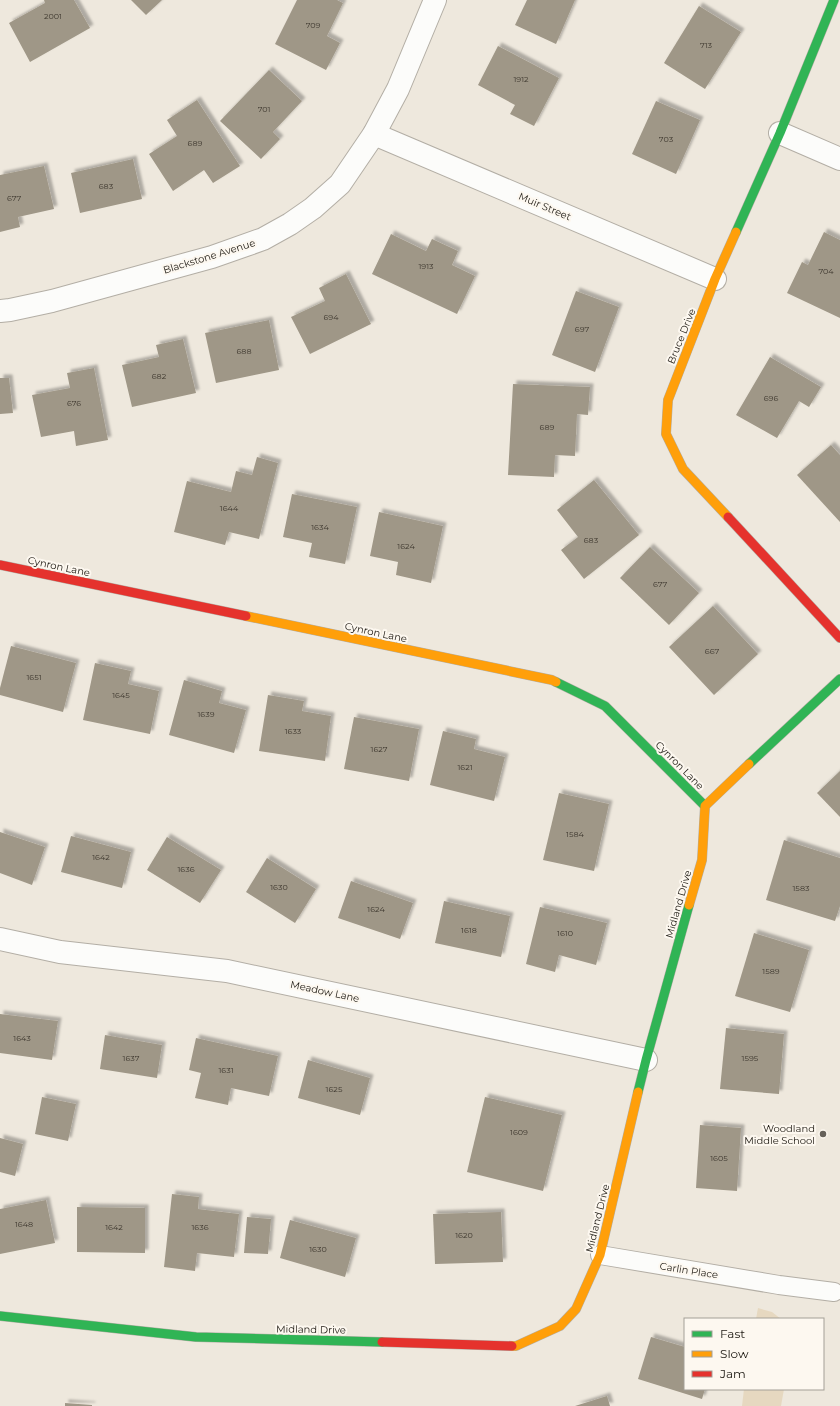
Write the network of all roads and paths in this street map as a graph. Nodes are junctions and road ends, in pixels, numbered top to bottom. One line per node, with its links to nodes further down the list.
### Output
1 (435, 0): 4 (street, Blackstone Avenue)
2 (834, 0): 3 (street, Bruce Drive)
3 (780, 133): 5 (street); 6 (street, Bruce Drive)
4 (374, 134): 6 (street, Muir Street); 7 (street, Blackstone Avenue)
5 (840, 159)
6 (716, 279): 9 (street, Bruce Drive)
7 (0, 311)
8 (0, 565): 11 (street, Cynron Lane)
9 (840, 638)
10 (840, 679): 11 (street)
11 (705, 806): 13 (street, Midland Drive)
12 (0, 939): 13 (street, Meadow Lane)
13 (646, 1060): 14 (street, Midland Drive)
14 (600, 1255): 15 (lane, Carlin Place); 16 (street, Midland Drive)
15 (834, 1292)
16 (0, 1316)

